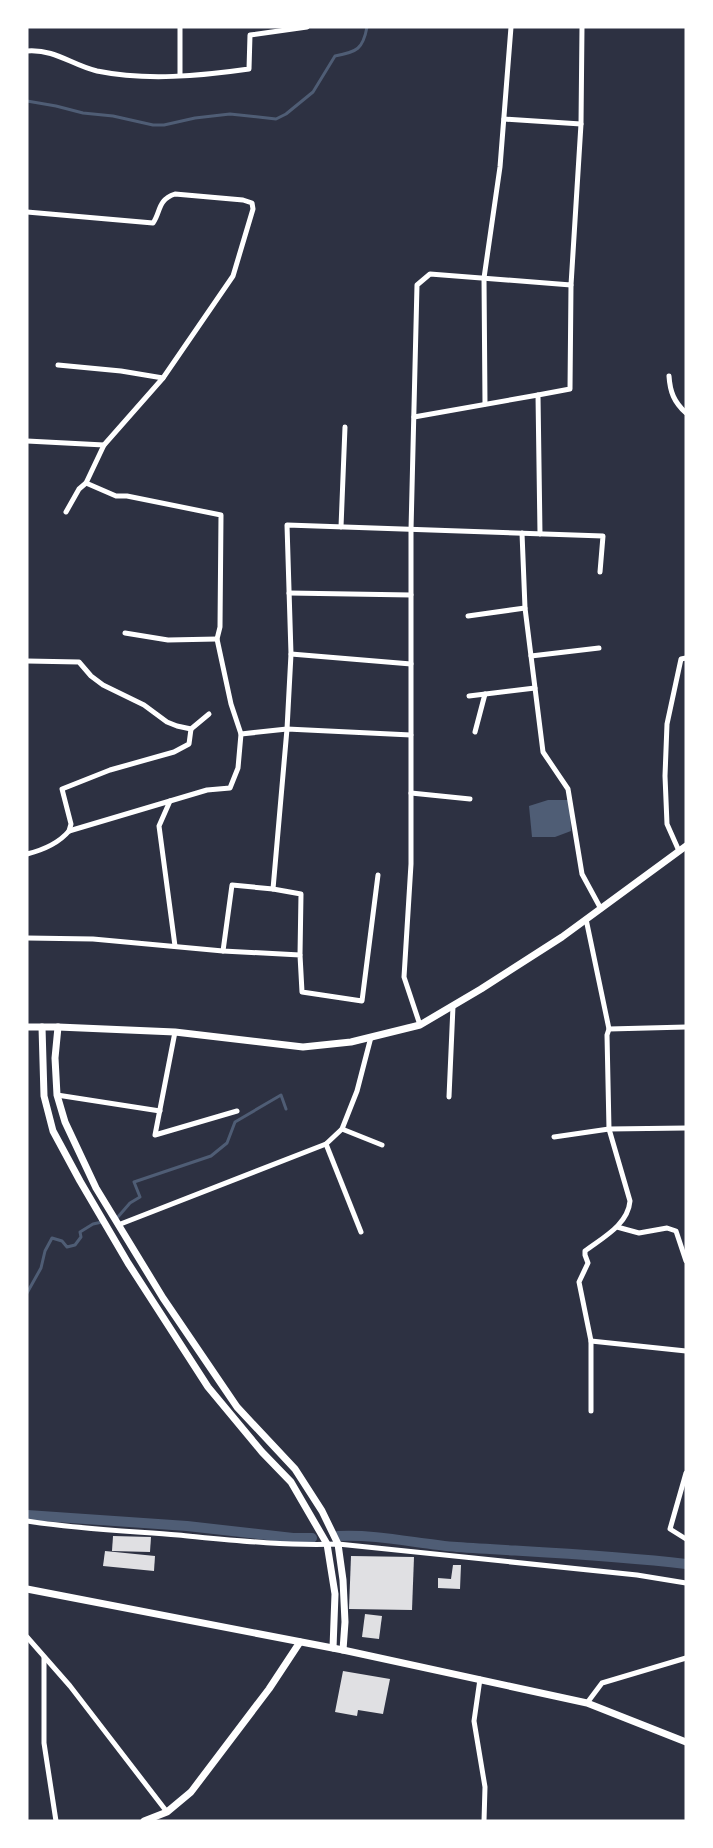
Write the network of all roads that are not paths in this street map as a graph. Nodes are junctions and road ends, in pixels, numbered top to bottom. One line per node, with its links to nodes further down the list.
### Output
1 (180, 27): 8 (street)
2 (249, 27): 6 (street)
3 (307, 27): 6 (street)
4 (511, 27): 9 (street)
5 (582, 27): 10 (street)
6 (250, 35): 8 (street)
7 (27, 51): 8 (street)
8 (180, 75)
9 (504, 119): 10 (street); 12 (street)
10 (581, 124): 13 (street)
11 (27, 212): 16 (street)
12 (484, 279): 13 (street); 18 (street); 20 (street)
13 (571, 285): 17 (street)
14 (58, 365): 16 (street)
15 (669, 376): 19 (street)
16 (163, 378): 23 (street)
17 (537, 395): 18 (street); 29 (street)
18 (485, 404): 20 (street)
19 (686, 413)
20 (414, 417): 27 (street)
21 (345, 427): 26 (street)
22 (27, 441): 23 (street)
23 (104, 445): 24 (street)
24 (86, 483): 25 (street); 36 (street)
25 (66, 512)
26 (341, 527): 27 (street); 31 (street)
27 (411, 530): 28 (street); 32 (street)
28 (522, 533): 29 (street); 33 (street)
29 (540, 534): 30 (street)
30 (600, 572)
31 (289, 593): 32 (street); 38 (street)
32 (411, 595): 42 (street)
33 (525, 608): 34 (street); 39 (street)
34 (468, 616)
35 (124, 633): 36 (street)
36 (218, 639): 50 (street)
37 (599, 648): 39 (street)
38 (291, 654): 42 (street); 48 (street)
39 (531, 656): 43 (street)
40 (686, 658): 56 (street)
41 (27, 661): 47 (street)
42 (411, 664): 51 (street)
43 (535, 688): 44 (street); 60 (street)
44 (485, 694): 45 (street); 49 (street)
45 (469, 696)
46 (209, 714): 47 (street)
47 (191, 729): 55 (street)
48 (287, 729): 50 (street); 51 (street); 59 (street)
49 (475, 732)
50 (241, 734): 54 (street)
51 (411, 735): 52 (street)
52 (411, 793): 53 (street); 67 (street)
53 (470, 799)
54 (170, 801): 55 (street); 63 (street)
55 (69, 831): 57 (street)
56 (683, 849): 60 (main road)
57 (27, 854)
58 (378, 875): 65 (street)
59 (273, 889): 64 (street); 65 (street)
60 (601, 909): 61 (main road)
61 (586, 919): 66 (main road); 72 (street)
62 (27, 938): 63 (street)
63 (176, 946): 64 (street)
64 (223, 951): 65 (street)
65 (300, 955)
66 (453, 1005): 67 (main road); 76 (street)
67 (420, 1025): 74 (main road)
68 (42, 1027): 69 (main road); 71 (main road); 95 (main road)
69 (58, 1027): 73 (main road); 75 (main road)
70 (686, 1027): 72 (street)
71 (27, 1028)
72 (609, 1029): 81 (street)
73 (175, 1032): 74 (main road); 77 (street)
74 (371, 1037): 80 (street)
75 (57, 1095): 77 (street); 85 (main road)
76 (450, 1097)
77 (160, 1111): 78 (street)
78 (237, 1111)
79 (686, 1128): 81 (street)
80 (342, 1129): 83 (street); 84 (street)
81 (609, 1129): 82 (street); 86 (street)
82 (554, 1137)
83 (326, 1144): 85 (street); 87 (street)
84 (382, 1145)
85 (118, 1225): 96 (main road)
86 (617, 1227): 88 (street); 89 (street)
87 (361, 1232)
88 (686, 1261)
89 (591, 1341): 90 (street); 91 (street)
90 (686, 1351)
91 (591, 1411)
92 (686, 1473): 94 (street)
93 (27, 1521): 95 (street)
94 (686, 1539)
95 (327, 1544): 96 (street); 101 (main road)
96 (338, 1544): 97 (street); 102 (main road)
97 (686, 1583)
98 (27, 1589): 100 (main road)
99 (27, 1638): 103 (street)
100 (300, 1642): 101 (main road); 108 (main road)
101 (333, 1648): 102 (main road)
102 (343, 1650): 105 (main road)
103 (45, 1657): 108 (street); 109 (street)
104 (686, 1658): 106 (street)
105 (480, 1679): 106 (main road); 111 (street)
106 (587, 1703): 107 (main road)
107 (686, 1742)
108 (167, 1812): 110 (main road)
109 (56, 1821)
110 (144, 1821)
111 (484, 1821)

